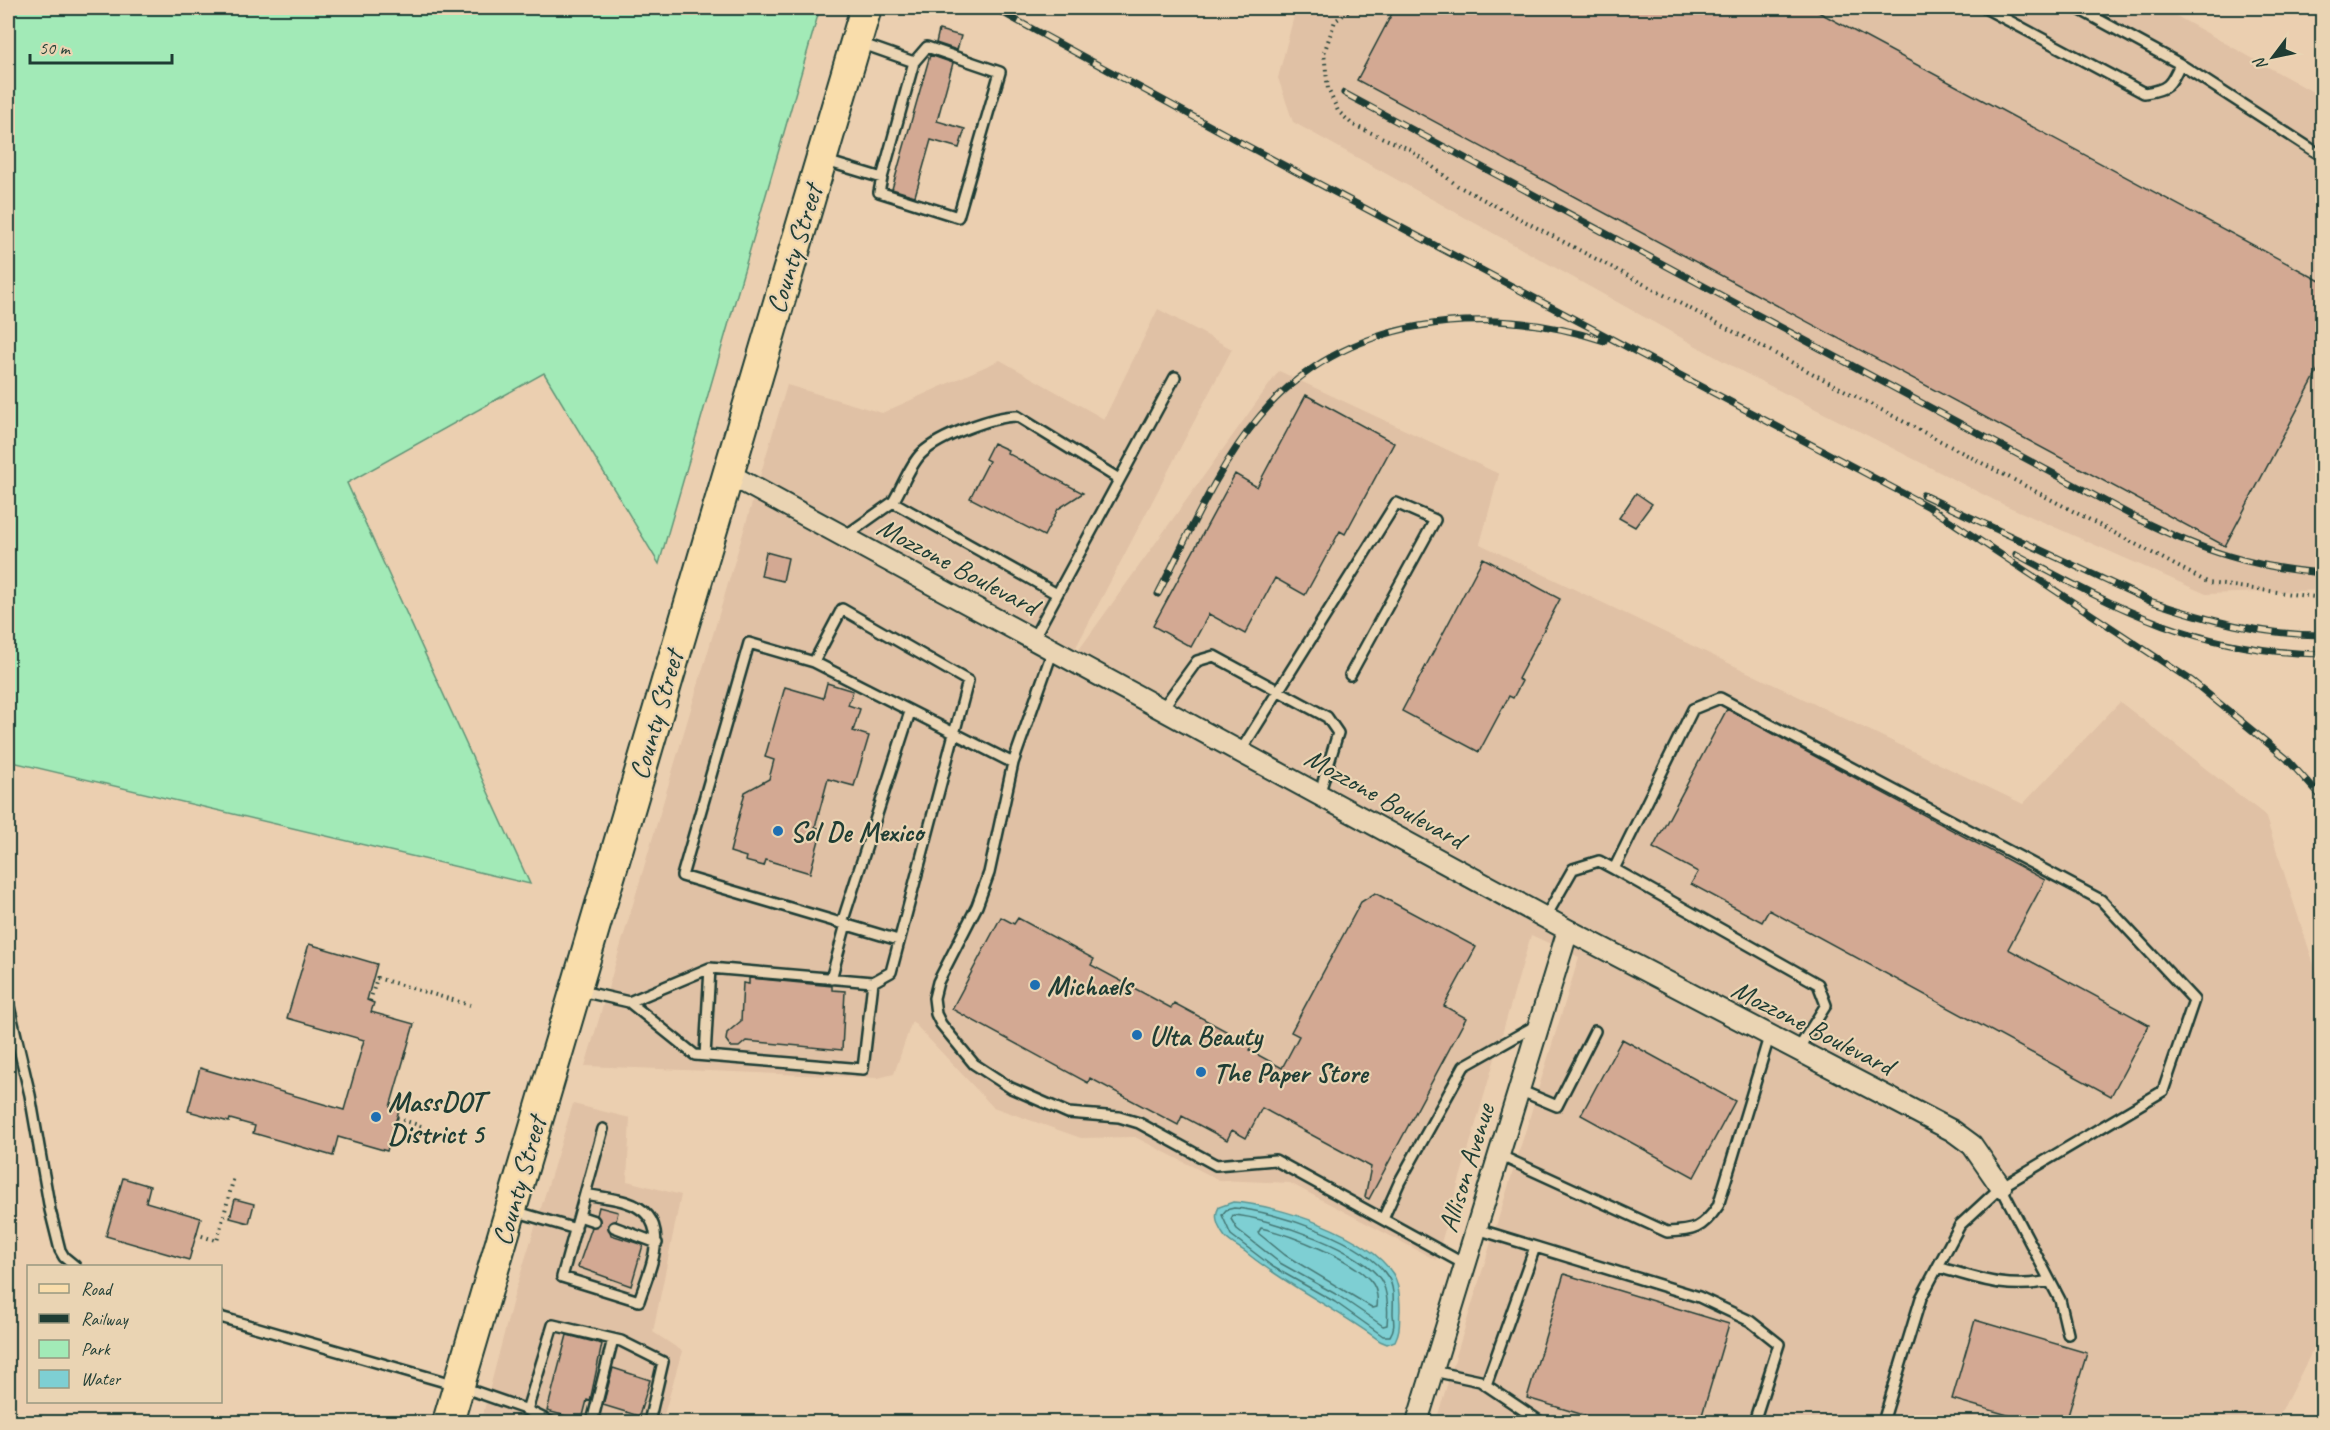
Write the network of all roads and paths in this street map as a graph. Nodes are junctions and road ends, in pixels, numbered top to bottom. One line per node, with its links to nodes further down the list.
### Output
1 (866, 8): 5 (main road, County Street)
2 (1353, 8): 17 (path)
3 (1985, 8): 7 (lane)
4 (2078, 8): 7 (lane)
5 (856, 41): 6 (lane); 9 (main road, County Street)
6 (914, 62): 10 (lane); 10 (lane)
7 (2180, 64): 8 (lane)
8 (2322, 156)
9 (821, 159): 10 (lane); 12 (main road, County Street)
10 (882, 178)
11 (1175, 377): 13 (lane)
12 (727, 473): 15 (street, Mozzone Boulevard); 37 (main road, County Street)
13 (1119, 479): 14 (lane); 16 (lane)
14 (893, 502): 15 (lane); 16 (lane)
15 (844, 537): 18 (street, Mozzone Boulevard)
16 (1057, 594): 18 (lane)
17 (2322, 598)
18 (1033, 639): 19 (street, Mozzone Boulevard)
19 (1053, 650): 23 (street, Mozzone Boulevard); 27 (lane)
20 (814, 662): 24 (lane); 25 (lane); 31 (lane)
21 (1350, 675): 22 (lane)
22 (1278, 688): 23 (lane); 26 (lane); 28 (lane)
23 (1162, 710): 26 (street, Mozzone Boulevard)
24 (910, 712): 25 (lane); 31 (lane)
25 (955, 735): 27 (lane); 33 (lane)
26 (1240, 752): 28 (street, Mozzone Boulevard)
27 (1013, 763): 57 (lane)
28 (1319, 795): 30 (street, Mozzone Boulevard)
29 (1614, 869): 30 (lane); 45 (lane); 53 (lane)
30 (1545, 918): 32 (street, Mozzone Boulevard)
31 (844, 924): 33 (lane); 35 (lane)
32 (1568, 930): 42 (street, Allison Avenue); 44 (street, Mozzone Boulevard)
33 (898, 940): 36 (lane)
34 (710, 968): 35 (lane); 40 (lane); 46 (lane)
35 (831, 979): 36 (lane)
36 (873, 982): 46 (lane)
37 (575, 990): 40 (lane); 55 (main road, County Street)
38 (370, 1001): 41 (path)
39 (8, 1002): 65 (lane)
40 (629, 1002): 46 (lane)
41 (470, 1005)
42 (1539, 1024): 47 (street, Allison Avenue); 57 (lane)
43 (1595, 1031): 47 (lane)
44 (1769, 1037): 45 (street, Mozzone Boulevard); 51 (lane)
45 (1797, 1051): 53 (street, Mozzone Boulevard)
46 (705, 1056)
47 (1519, 1090): 51 (street, Allison Avenue)
48 (397, 1118): 49 (path)
49 (421, 1126)
50 (603, 1130): 54 (lane)
51 (1499, 1155): 61 (street, Allison Avenue)
52 (234, 1177): 62 (path)
53 (2001, 1187): 67 (lane); 68 (lane)
54 (585, 1194): 56 (lane); 63 (lane)
55 (511, 1210): 60 (lane); 74 (main road, County Street)
56 (579, 1215): 58 (lane); 60 (lane)
57 (1383, 1220): 66 (lane)
58 (594, 1221)
59 (614, 1227): 63 (lane)
60 (576, 1229): 63 (lane)
61 (1477, 1229): 64 (lane); 66 (street, Allison Avenue)
62 (196, 1234)
63 (657, 1243)
64 (1535, 1247): 73 (lane); 82 (lane)
65 (74, 1265)
66 (1466, 1265): 72 (street, Allison Avenue)
67 (1938, 1267): 68 (lane); 83 (lane)
68 (2050, 1281): 70 (lane)
69 (222, 1318): 74 (lane)
70 (2068, 1334)
71 (613, 1339): 75 (lane); 78 (lane); 79 (lane)
72 (1433, 1371): 73 (lane); 80 (street, Allison Avenue)
73 (1486, 1385): 81 (lane)
74 (459, 1386): 75 (lane); 76 (main road, County Street)
75 (526, 1410): 77 (lane)
76 (448, 1422)
77 (551, 1422)
78 (592, 1422)
79 (649, 1422)
80 (1417, 1422)
81 (1541, 1422)
82 (1754, 1422)
83 (1883, 1422)

